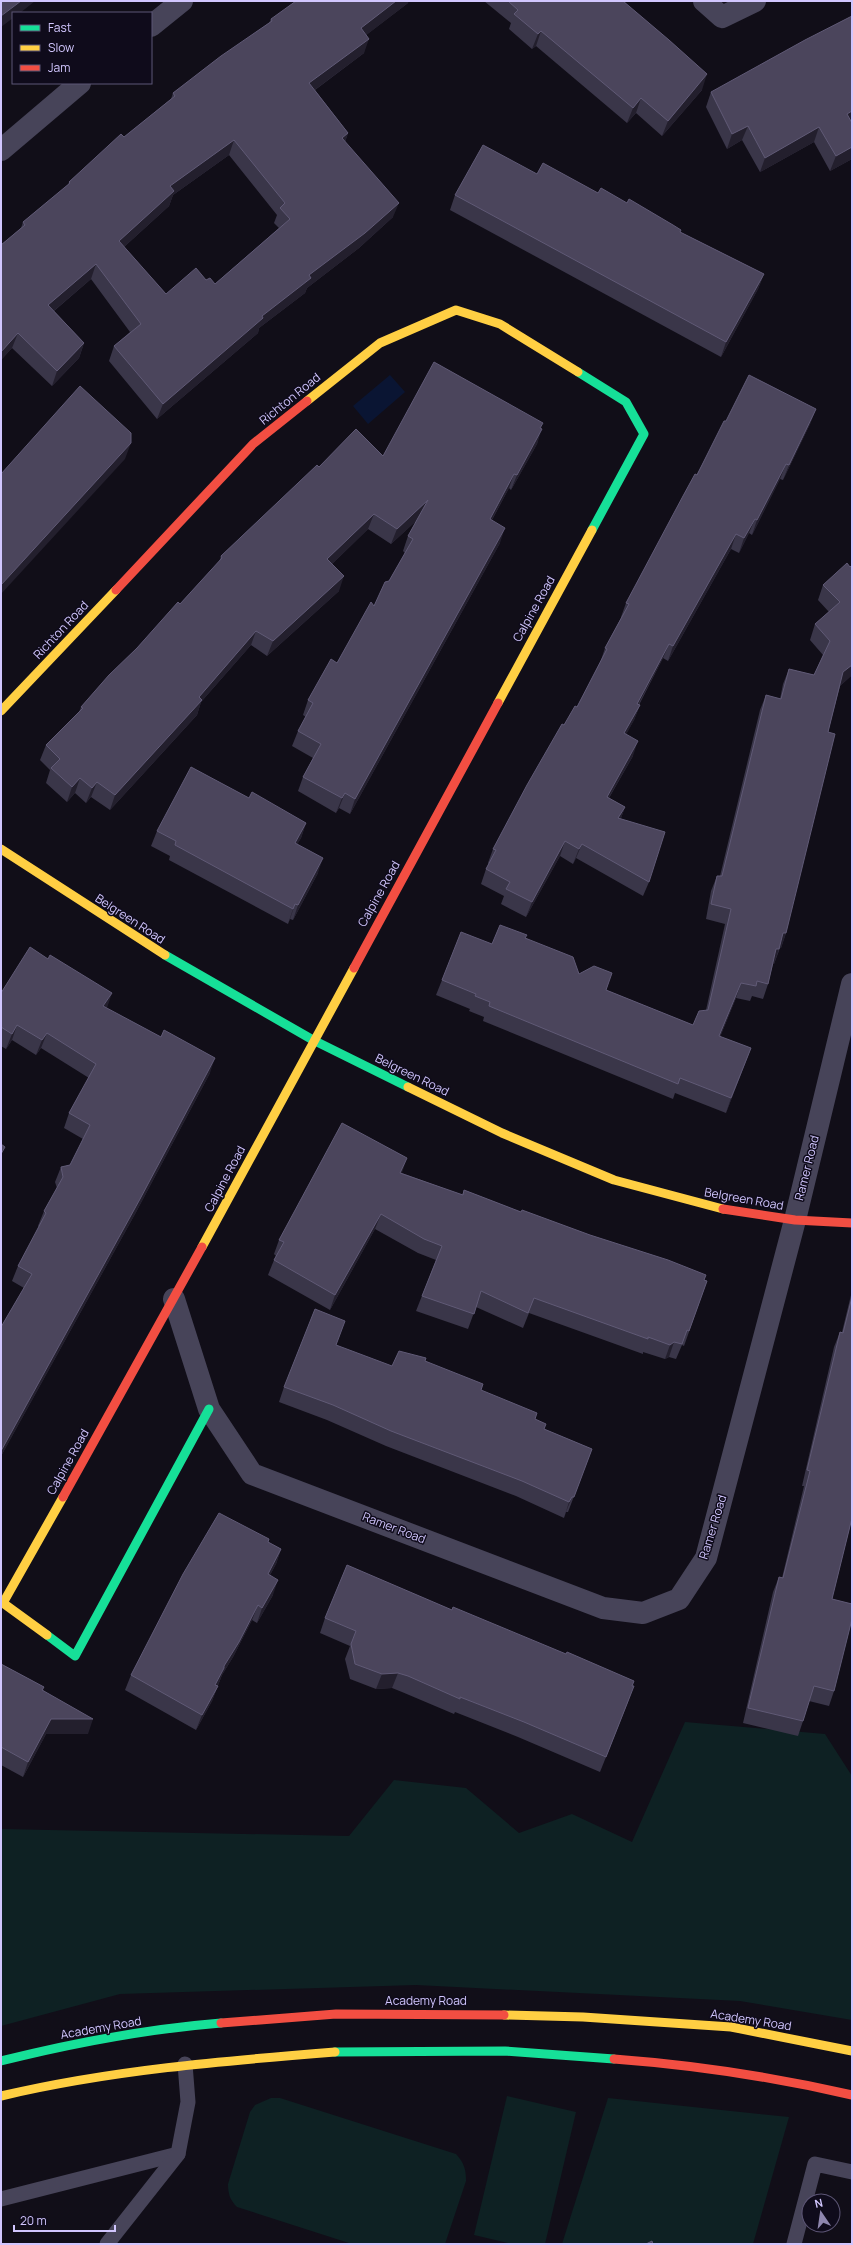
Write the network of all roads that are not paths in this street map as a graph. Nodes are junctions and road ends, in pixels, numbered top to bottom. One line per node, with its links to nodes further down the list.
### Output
1 (182, 1): 4 (street)
2 (704, 1): 3 (street)
3 (755, 1)
4 (152, 25)
5 (79, 84): 6 (street)
6 (1, 150)
7 (641, 438): 8 (street, Richton Road); 11 (street, Calpine Road)
8 (1, 711)
9 (1, 849): 11 (street, Belgreen Road)
10 (852, 984): 12 (street, Ramer Road)
11 (313, 1040): 12 (street, Belgreen Road); 14 (street, Calpine Road)
12 (795, 1220): 13 (street, Belgreen Road); 15 (street, Ramer Road)
13 (852, 1223)
14 (174, 1299): 15 (street, Ramer Road); 15 (street, Calpine Road)
15 (209, 1408)
16 (852, 2051): 17 (street, Academy Road)
17 (1, 2061)
18 (185, 2064): 19 (street); 20 (street); 21 (lane)
19 (852, 2095)
20 (1, 2096)
21 (178, 2154): 23 (lane); 24 (lane)
22 (852, 2172): 25 (lane)
23 (1, 2199)
24 (107, 2244)
25 (794, 2244)

